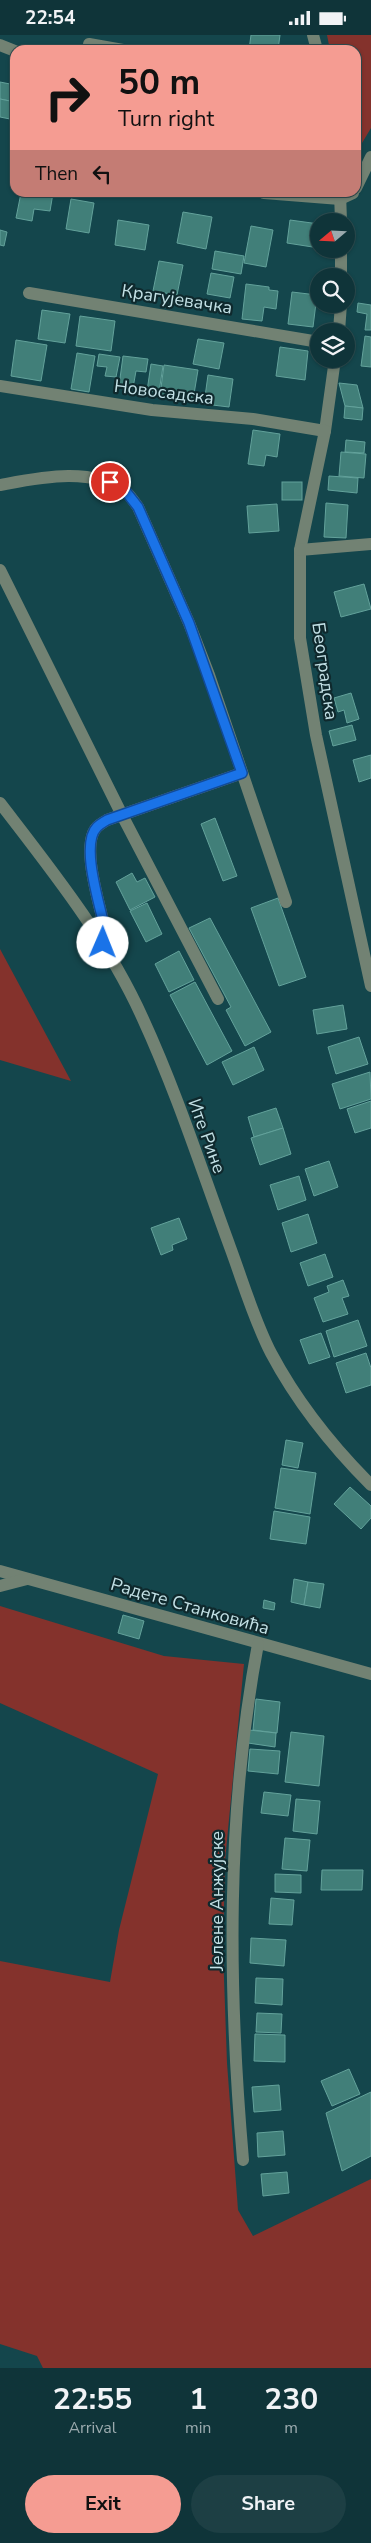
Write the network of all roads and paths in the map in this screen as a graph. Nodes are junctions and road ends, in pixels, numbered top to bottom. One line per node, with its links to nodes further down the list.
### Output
1 (88, 44): 2 (street)
2 (94, 45)
3 (371, 157): 4 (street)
4 (361, 178)
5 (340, 197): 6 (street)
6 (341, 213)
7 (29, 293): 8 (street, Крагујевачка)
8 (310, 340)
9 (334, 368): 11 (street, Београдска)
10 (0, 386): 11 (street, Новосадска)
11 (325, 431): 14 (street, Београдска)
12 (0, 485): 16 (street)
13 (371, 544): 14 (street)
14 (300, 550): 21 (street, Београдска)
15 (0, 570): 18 (street)
16 (242, 773): 18 (street); 19 (street)
17 (0, 803): 20 (street, Ите Рине)
18 (122, 815): 20 (street); 22 (street)
19 (286, 902)
20 (103, 943): 23 (street, Ите Рине)
21 (371, 986)
22 (218, 999)
23 (371, 1485)
24 (0, 1571): 25 (street, Радете Станковића)
25 (28, 1579): 26 (street); 27 (street, Радете Станковића)
26 (0, 1585)
27 (258, 1644): 28 (street, Радете Станковића); 29 (street, Јелене Анжујске)
28 (371, 1674)
29 (243, 2160)

